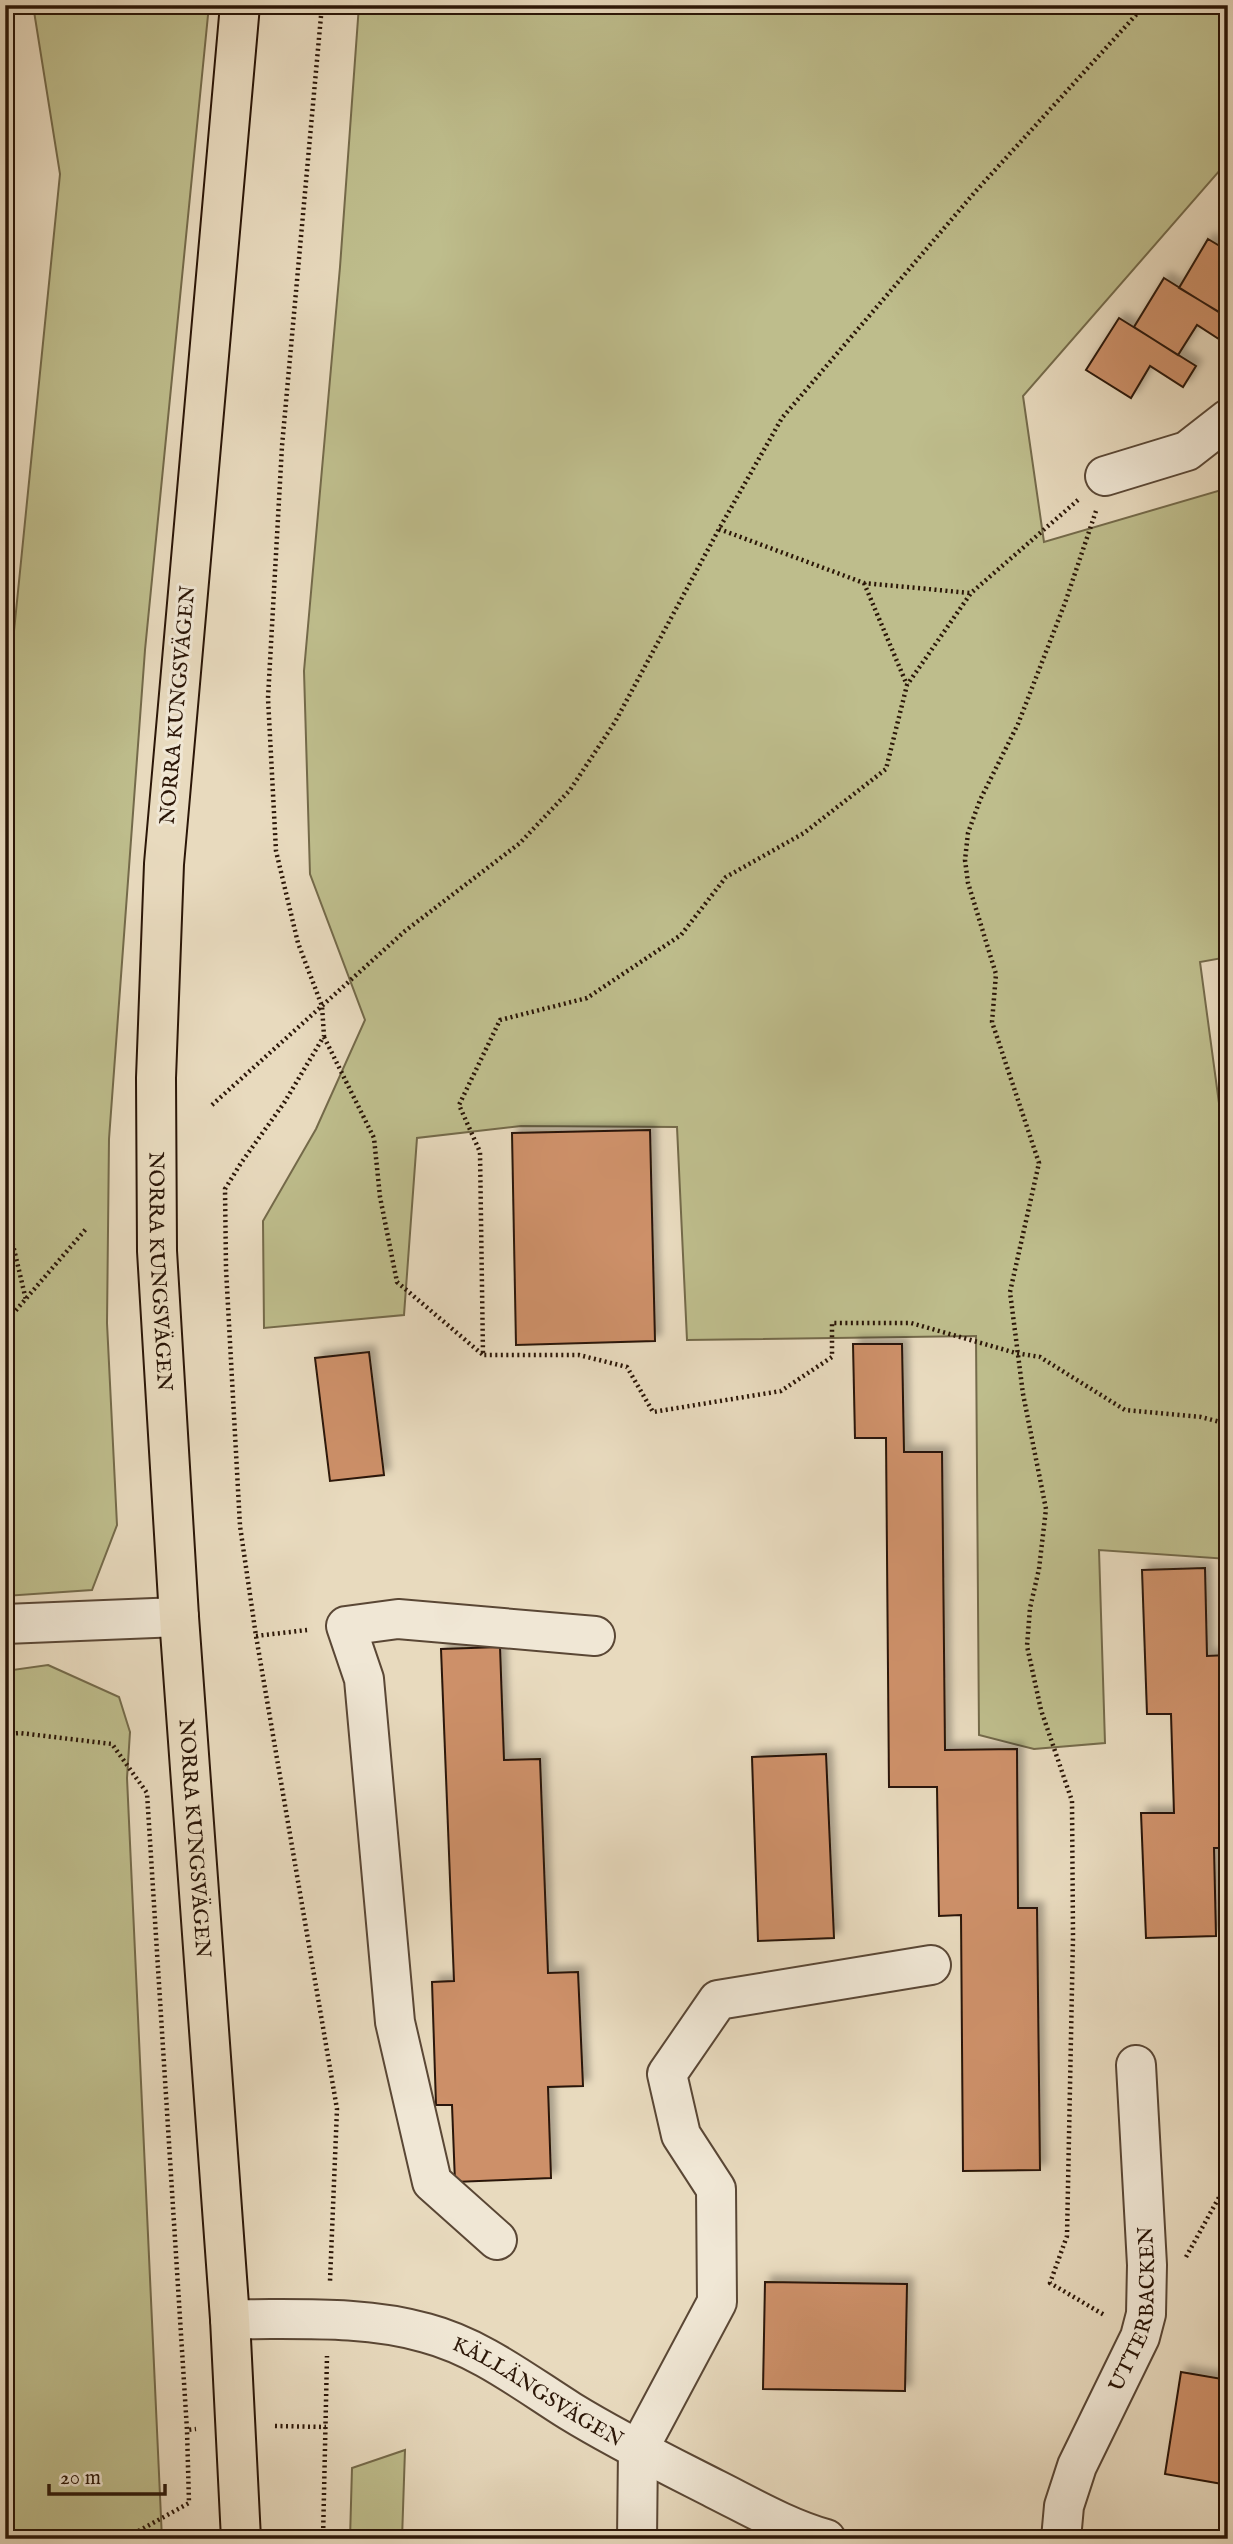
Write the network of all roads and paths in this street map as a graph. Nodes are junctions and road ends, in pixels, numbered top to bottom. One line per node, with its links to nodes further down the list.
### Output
1 (240, 5): 20 (main road, NORRA KUNGSVÄGEN)
2 (323, 5): 10 (path)
3 (1145, 5): 6 (path)
4 (1228, 419): 5 (street)
5 (1105, 476): 8 (path); 17 (path)
6 (719, 529): 7 (path); 10 (path)
7 (864, 583): 8 (path); 9 (path)
8 (971, 593): 9 (path)
9 (907, 685): 18 (path)
10 (322, 1006): 11 (path); 12 (path)
11 (324, 1036): 18 (path); 23 (path)
12 (212, 1105)
13 (5, 1211): 15 (path)
14 (86, 1229): 15 (path)
15 (26, 1300): 16 (path)
16 (5, 1324)
17 (1016, 1353): 18 (path); 19 (path); 33 (path)
18 (483, 1355)
19 (1228, 1424)
20 (179, 1617): 21 (street); 31 (main road, NORRA KUNGSVÄGEN)
21 (5, 1624)
22 (346, 1626): 23 (path); 24 (street); 29 (street)
23 (256, 1636): 32 (path)
24 (595, 1636)
25 (5, 1734): 36 (path)
26 (930, 1965): 37 (street)
27 (1136, 2066): 33 (street, UTTERBACKEN)
28 (1228, 2181): 30 (path)
29 (497, 2240)
30 (1181, 2265)
31 (230, 2319): 32 (street, KÄLLÄNGSVÄGEN); 34 (main road, NORRA KUNGSVÄGEN)
32 (328, 2320): 35 (path); 37 (street, KÄLLÄNGSVÄGEN)
33 (1140, 2337): 43 (street, UTTERBACKEN)
34 (236, 2426): 35 (path); 36 (path); 39 (main road, NORRA KUNGSVÄGEN)
35 (326, 2427): 40 (path)
36 (187, 2430): 38 (path)
37 (638, 2450): 41 (street); 42 (street, KÄLLÄNGSVÄGEN)
38 (124, 2539)
39 (241, 2539)
40 (323, 2539)
41 (637, 2539)
42 (826, 2539)
43 (1061, 2539)

